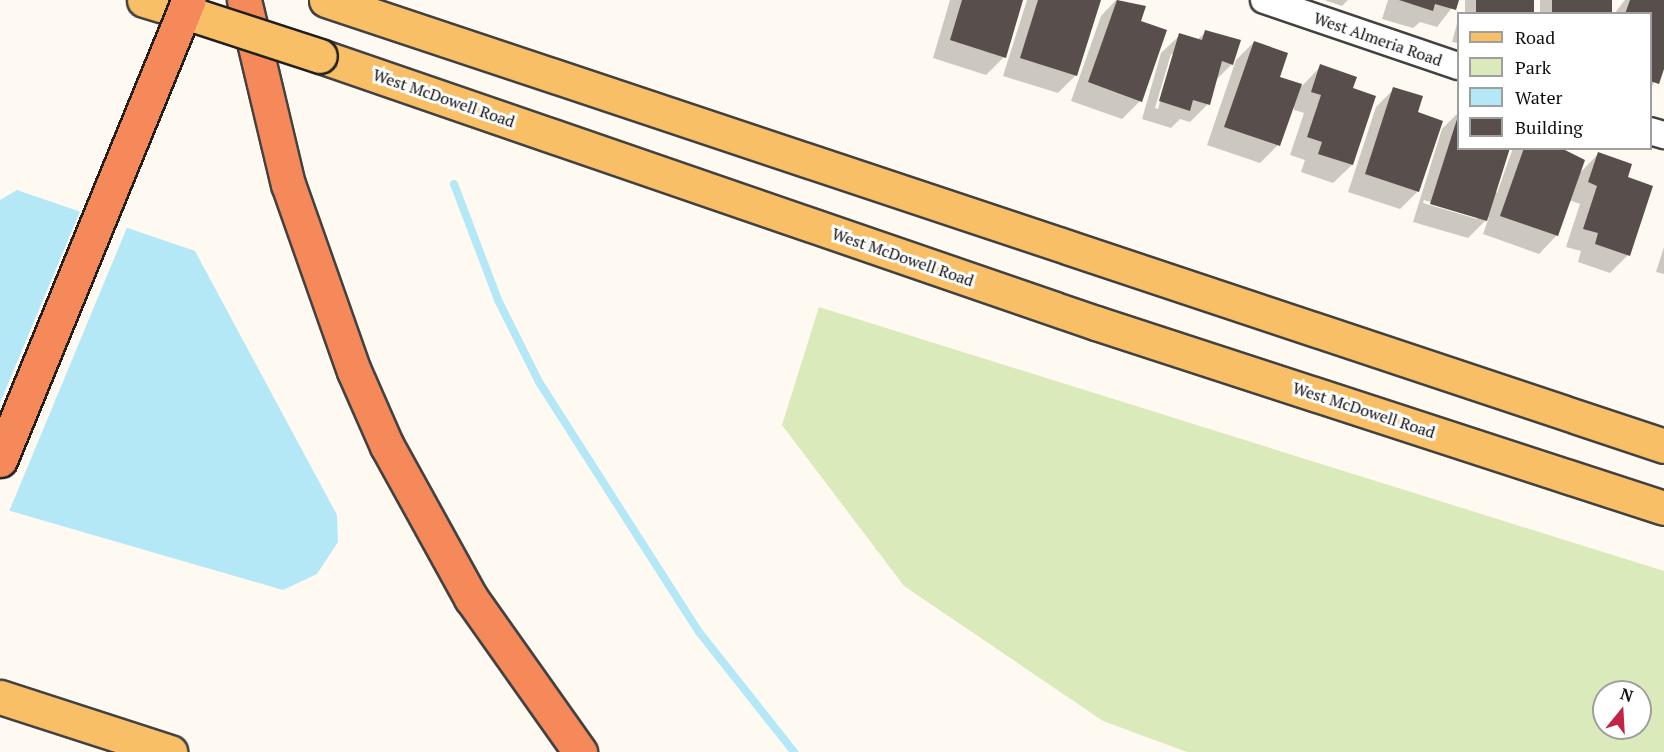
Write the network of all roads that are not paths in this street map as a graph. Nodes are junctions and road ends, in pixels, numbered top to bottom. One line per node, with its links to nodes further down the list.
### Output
1 (144, 0): 5 (main road, West McDowell Road)
2 (244, 0): 12 (highway)
3 (326, 0): 7 (main road)
4 (1264, 0): 6 (street, West Almeria Road)
5 (193, 8): 8 (highway, bridge); 9 (main road, West McDowell Road, bridge)
6 (1457, 66)
7 (1664, 446)
8 (0, 460)
9 (1664, 508)
10 (0, 697): 11 (main road)
11 (170, 752)
12 (580, 752)

